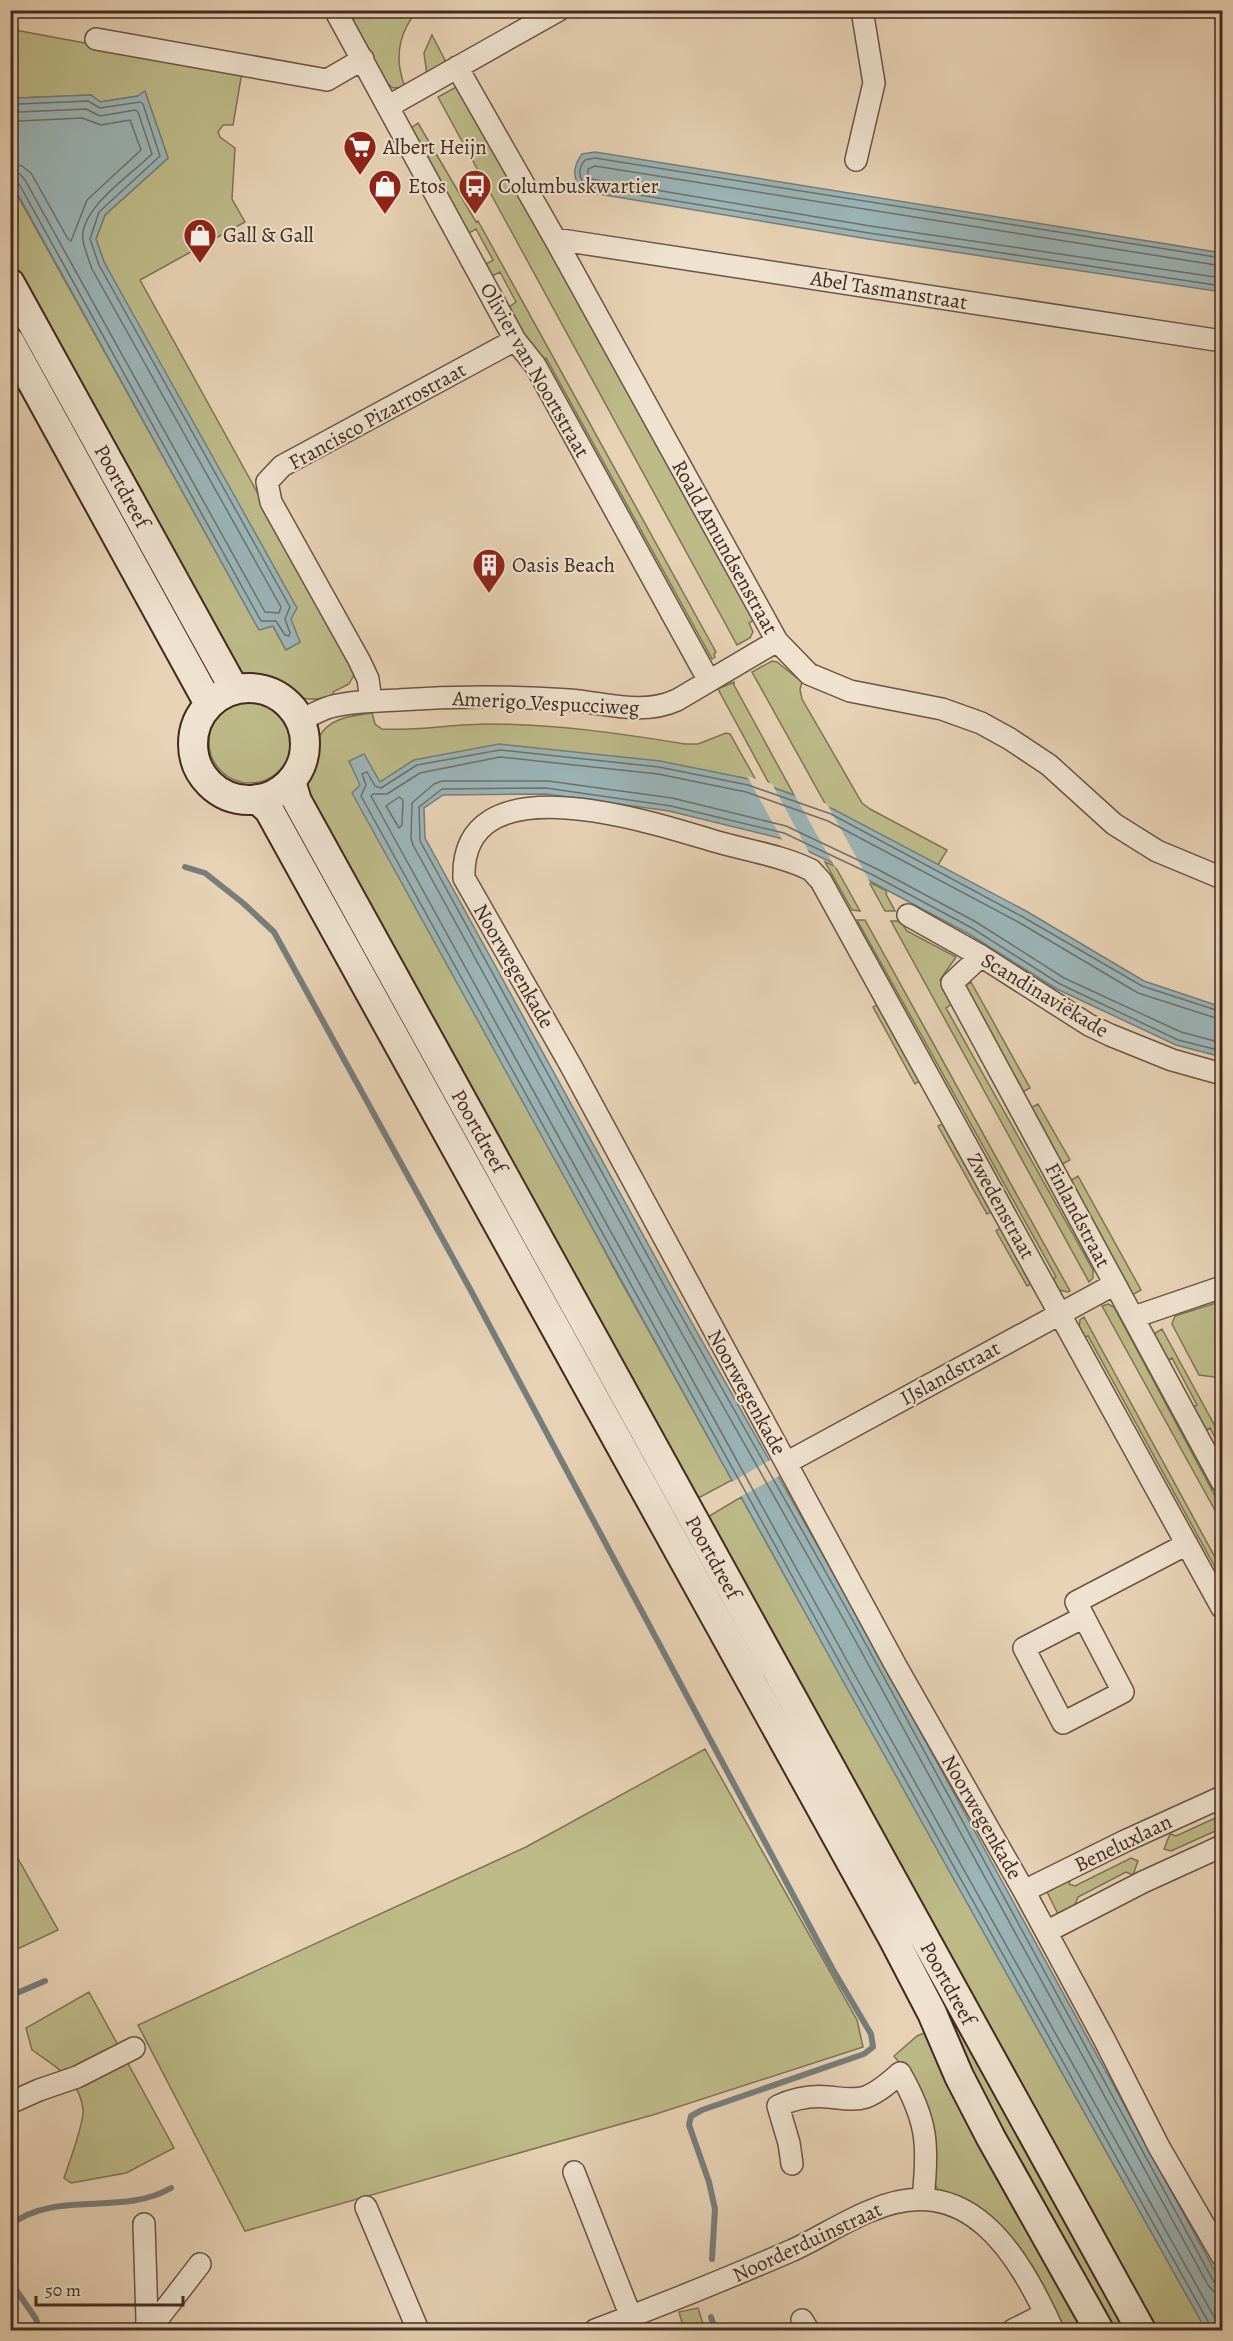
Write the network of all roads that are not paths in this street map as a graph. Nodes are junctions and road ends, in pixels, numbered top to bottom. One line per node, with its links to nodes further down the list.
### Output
1 (335, 10): 5 (street, Olivier van Noortstraat)
2 (559, 10): 6 (street)
3 (862, 10): 8 (street)
4 (96, 39): 5 (street)
5 (363, 59): 7 (street, Olivier van Noortstraat)
6 (457, 67): 7 (street); 9 (street, Roald Amundsenstraat)
7 (389, 106): 11 (street, Olivier van Noortstraat)
8 (856, 160)
9 (555, 239): 12 (street, Abel Tasmanstraat); 14 (street, Roald Amundsenstraat)
10 (10, 283): 16 (main road, Poortdreef)
11 (515, 340): 15 (street, Olivier van Noortstraat); 17 (street, Francisco Pizarrostraat)
12 (1222, 340)
13 (10, 342): 18 (main road, Poortdreef)
14 (777, 641): 15 (street, Amerigo Vespucciweg); 23 (street, Roald Amundsenstraat)
15 (709, 681): 17 (street, Amerigo Vespucciweg)
16 (234, 689): 18 (main road); 19 (main road)
17 (371, 701): 19 (street, Amerigo Vespucciweg)
18 (209, 704): 21 (main road)
19 (300, 720): 20 (main road)
20 (291, 781): 21 (main road); 33 (main road, Poortdreef)
21 (257, 799): 33 (main road, Poortdreef)
22 (811, 870): 29 (street, Zwedenstraat); 31 (street, Noorwegenkade)
23 (1222, 878)
24 (908, 915): 25 (street, Scandinaviëkade)
25 (981, 956): 26 (street, Scandinaviëkade); 27 (street, Finlandstraat)
26 (1222, 1074)
27 (1115, 1284): 29 (street, IJslandstraat); 30 (street, Finlandstraat)
28 (1222, 1287): 30 (street)
29 (1059, 1313): 31 (street, IJslandstraat); 35 (street, Zwedenstraat)
30 (1134, 1317): 32 (street, Finlandstraat)
31 (786, 1463): 40 (street, Noorwegenkade)
32 (1222, 1482)
33 (665, 1499): 34 (main road, Poortdreef)
34 (683, 1531): 57 (main road, Poortdreef); 58 (main road, Poortdreef)
35 (1187, 1544): 36 (street, Zwedenstraat); 37 (street)
36 (1222, 1608)
37 (1084, 1617): 37 (street)
38 (1222, 1797): 40 (street, Beneluxlaan)
39 (1222, 1846): 41 (street, Beneluxlaan)
40 (1024, 1892): 41 (street, Noorwegenkade)
41 (1046, 1932): 49 (street, Noorwegenkade)
42 (134, 2049): 43 (street)
43 (10, 2103)
44 (792, 2164): 46 (street)
45 (574, 2172): 51 (street)
46 (923, 2198): 51 (street, Noorderduinstraat); 52 (street, Noorderduinstraat)
47 (366, 2207): 54 (street)
48 (144, 2224): 53 (street)
49 (1222, 2256)
50 (200, 2264): 53 (street)
51 (631, 2317): 55 (street, Noorderduinstraat)
52 (1049, 2322): 56 (street, Noorderduinstraat)
53 (146, 2325)
54 (418, 2331)
55 (595, 2331)
56 (1013, 2331)
57 (1099, 2331)
58 (1141, 2331)

